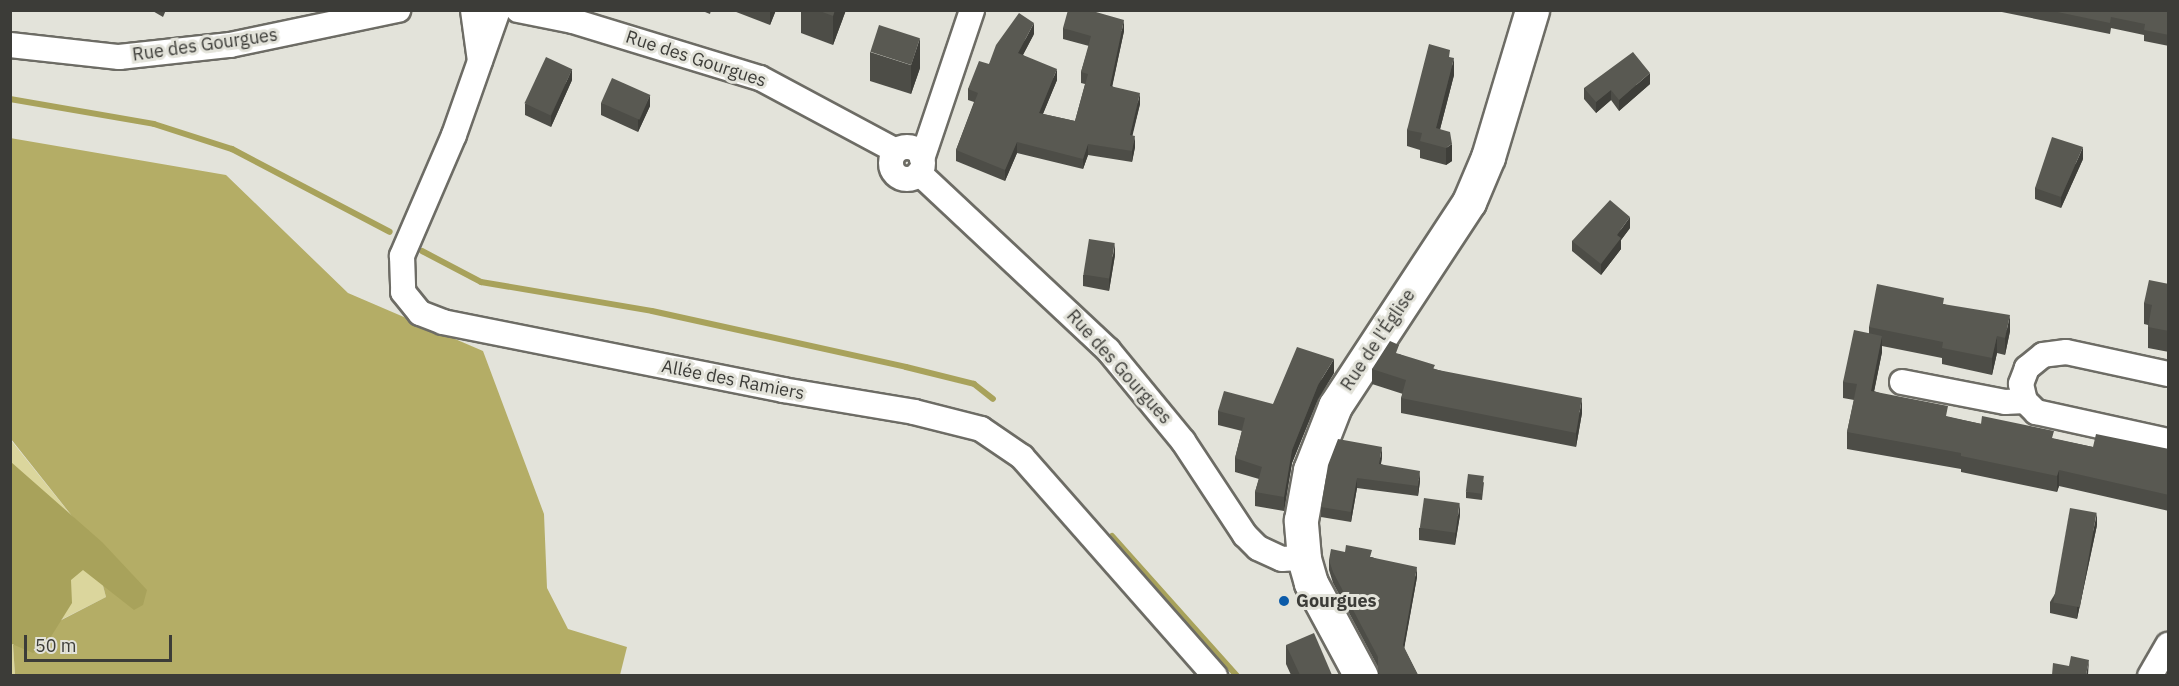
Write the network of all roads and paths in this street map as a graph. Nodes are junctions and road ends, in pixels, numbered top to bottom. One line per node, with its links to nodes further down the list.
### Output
1 (398, 10): 6 (street, Rue des Gourgues)
2 (473, 10): 9 (street, Allée des Ramiers)
3 (498, 10): 9 (street, Allée des Ramiers)
4 (972, 10): 10 (street)
5 (1532, 10): 15 (main road, Rue de l'Église)
6 (393, 11): 8 (street, Rue des Gourgues)
7 (527, 11): 10 (street, Rue des Gourgues)
8 (10, 45)
9 (480, 61): 17 (street, Allée des Ramiers)
10 (911, 157): 15 (street, Rue des Gourgues)
11 (2169, 374): 13 (street)
12 (1902, 382): 13 (street)
13 (2025, 401): 14 (street)
14 (2169, 441)
15 (1304, 558): 18 (main road, Rue de l'Église)
16 (2169, 645): 19 (street)
17 (1215, 675)
18 (1361, 675)
19 (2150, 675)

